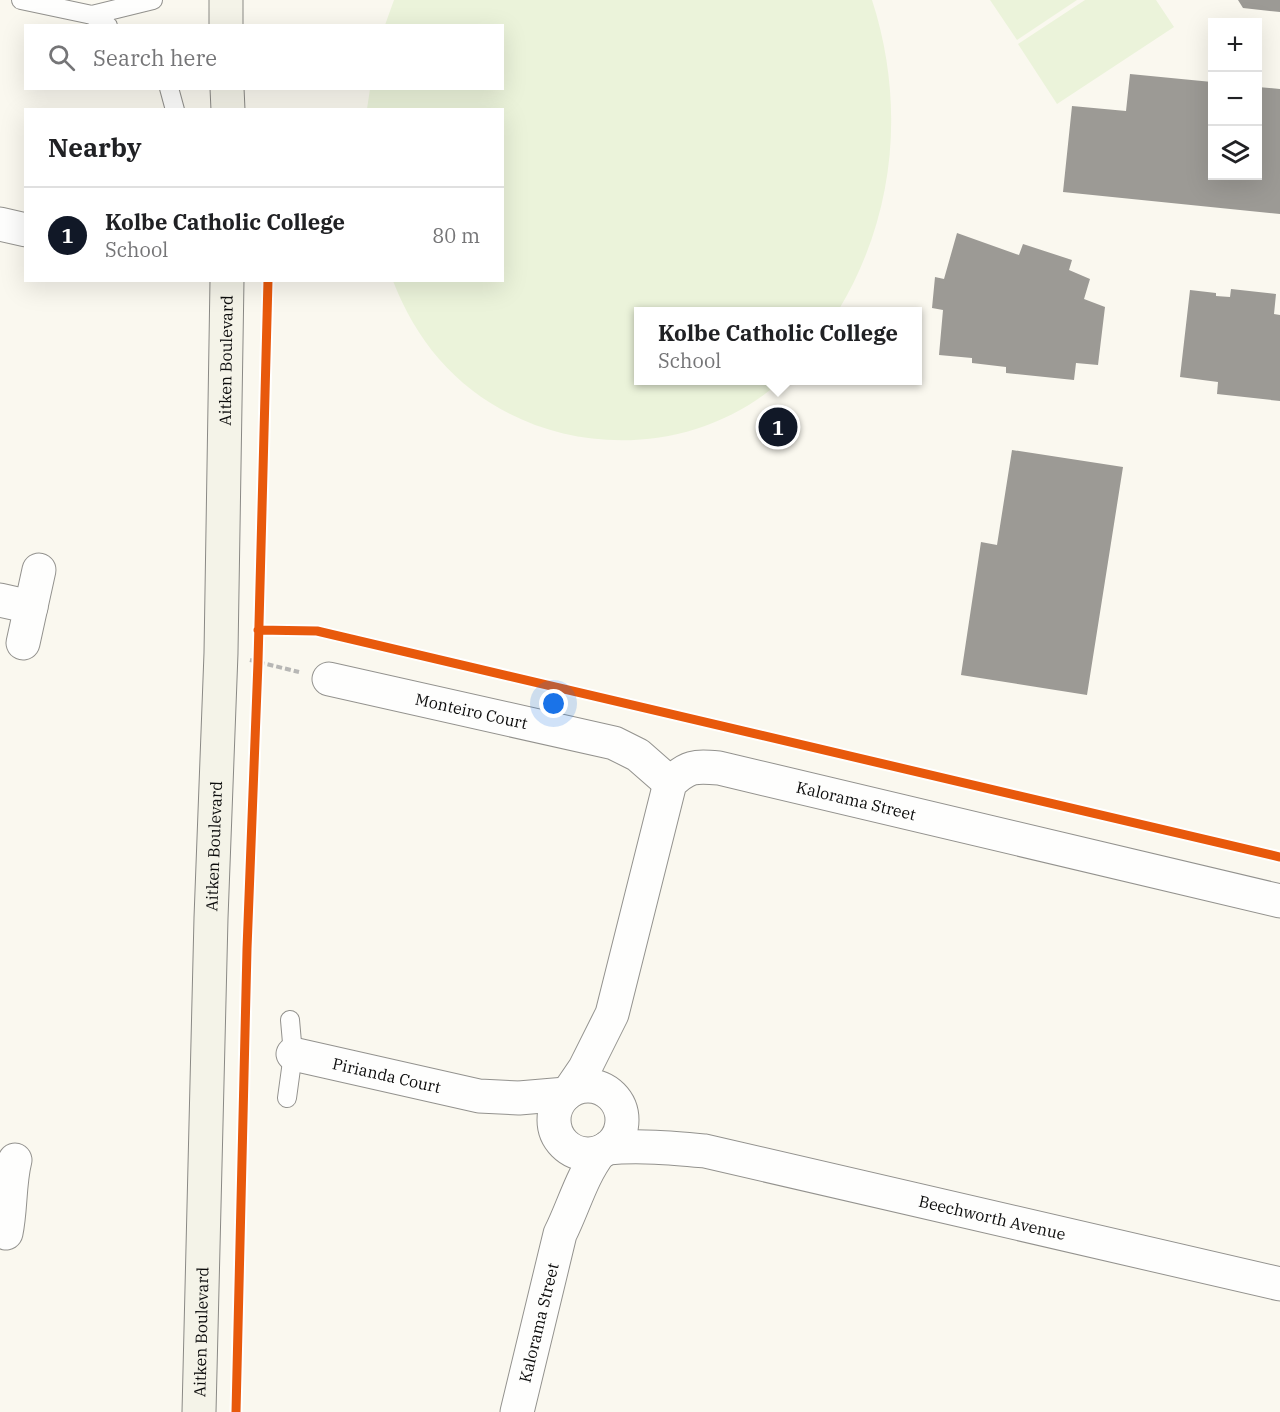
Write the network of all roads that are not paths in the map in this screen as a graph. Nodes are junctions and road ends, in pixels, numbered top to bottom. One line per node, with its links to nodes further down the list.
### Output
1 (21, 0): 4 (lane)
2 (153, 0): 4 (lane)
3 (226, 0): 6 (main road)
4 (92, 15): 5 (lane)
5 (105, 24)
6 (226, 24)
7 (170, 90): 9 (lane)
8 (227, 90): 10 (main road)
9 (174, 108)
10 (228, 108)
11 (0, 224): 12 (street)
12 (24, 230)
13 (214, 282): 15 (lane)
14 (227, 282): 15 (main road, Aitken Boulevard)
15 (226, 331): 36 (main road, Aitken Boulevard)
16 (39, 570): 17 (street)
17 (15, 603): 18 (street)
18 (22, 643)
19 (329, 679): 20 (street, Monteiro Court)
20 (670, 783): 21 (street, Kalorama Street); 22 (street)
21 (1280, 901)
22 (612, 1014): 25 (street); 28 (street)
23 (290, 1020): 24 (lane)
24 (293, 1054): 26 (street, Pirianda Court); 27 (lane)
25 (568, 1092): 26 (street, Pirianda Court); 28 (street); 29 (street)
26 (479, 1096): 29 (street, Pirianda Court)
27 (287, 1098)
28 (620, 1107): 30 (street); 31 (street, Beechworth Avenue)
29 (557, 1136): 30 (street); 34 (street, Kalorama Street)
30 (603, 1150): 31 (street, Beechworth Avenue); 34 (street, Kalorama Street)
31 (705, 1151): 35 (street, Beechworth Avenue)
32 (15, 1160): 33 (street)
33 (5, 1219)
34 (560, 1234): 37 (street, Kalorama Street)
35 (1280, 1284)
36 (199, 1412)
37 (517, 1412)

